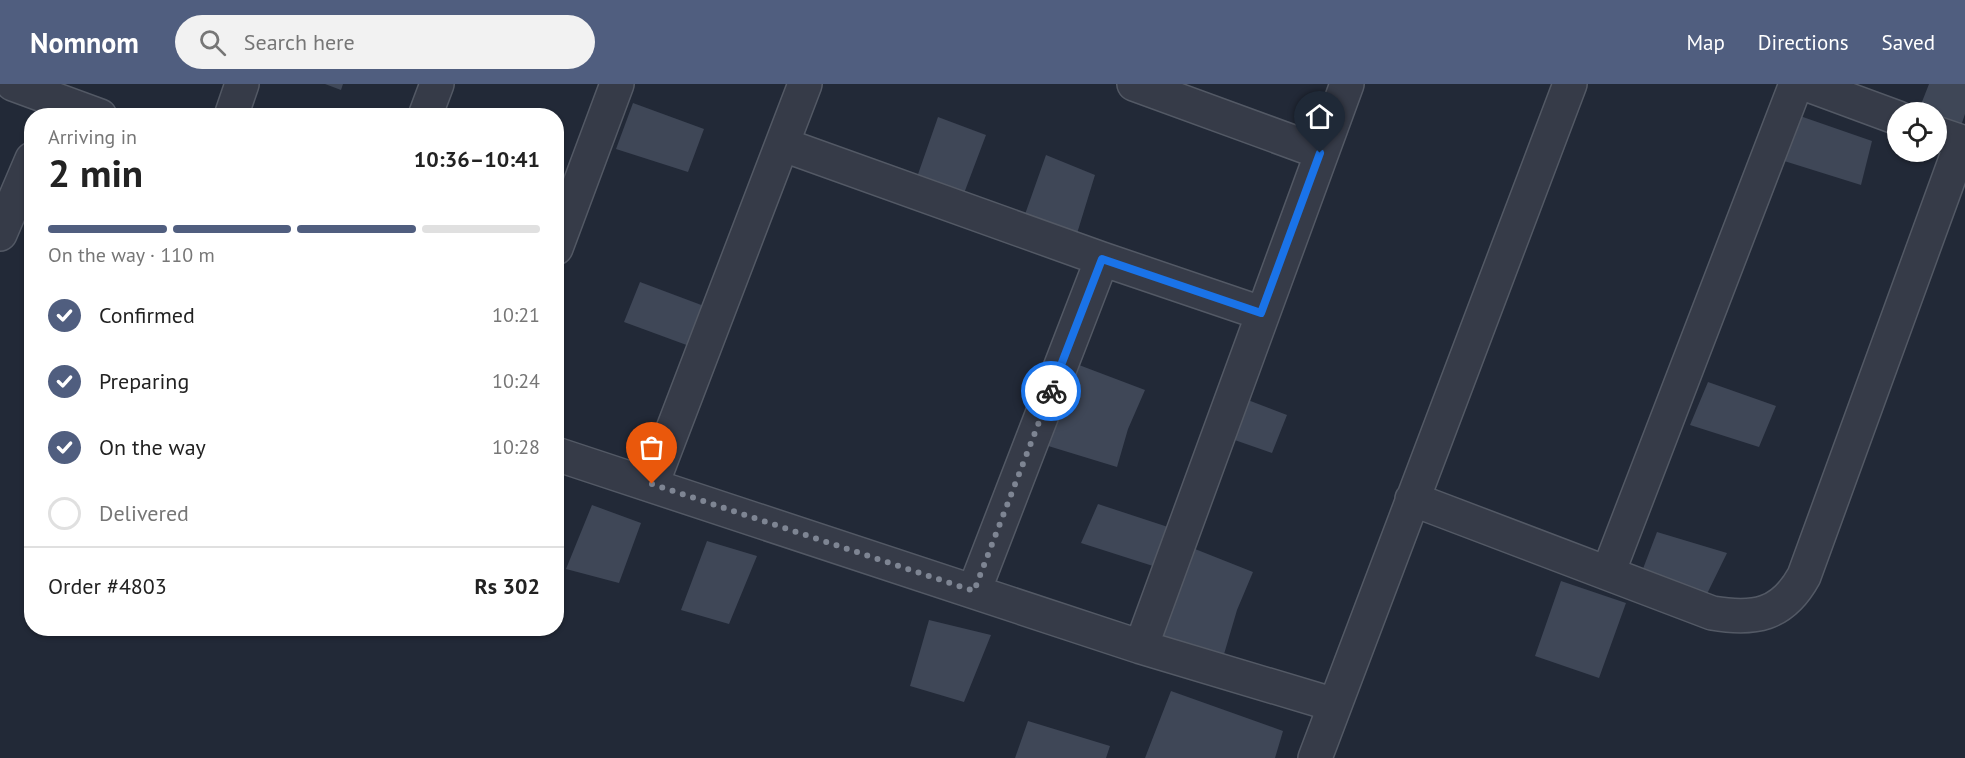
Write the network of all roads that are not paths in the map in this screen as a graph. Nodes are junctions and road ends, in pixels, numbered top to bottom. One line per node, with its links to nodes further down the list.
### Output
1 (242, 84): 12 (street)
2 (437, 84): 13 (street)
3 (617, 84): 19 (street)
4 (805, 84): 16 (street)
5 (1134, 84): 17 (street)
6 (1347, 84): 17 (street)
7 (1570, 84): 25 (street)
8 (1796, 84): 26 (street)
9 (1806, 84): 14 (street)
10 (30, 97): 11 (street)
11 (71, 108)
12 (234, 108)
13 (429, 108)
14 (1887, 114)
15 (1954, 139): 26 (street)
16 (784, 145): 21 (street); 24 (street)
17 (1320, 153): 22 (street)
18 (24, 178): 20 (street)
19 (564, 226)
20 (0, 234)
21 (1102, 259): 22 (street); 27 (street)
22 (1261, 313): 28 (street)
23 (564, 456): 24 (street)
24 (652, 484): 27 (street)
25 (1412, 499): 26 (street); 29 (street)
26 (1608, 573)
27 (974, 591): 28 (street)
28 (1141, 647): 29 (street)
29 (1335, 705): 30 (street)
30 (1315, 758)

